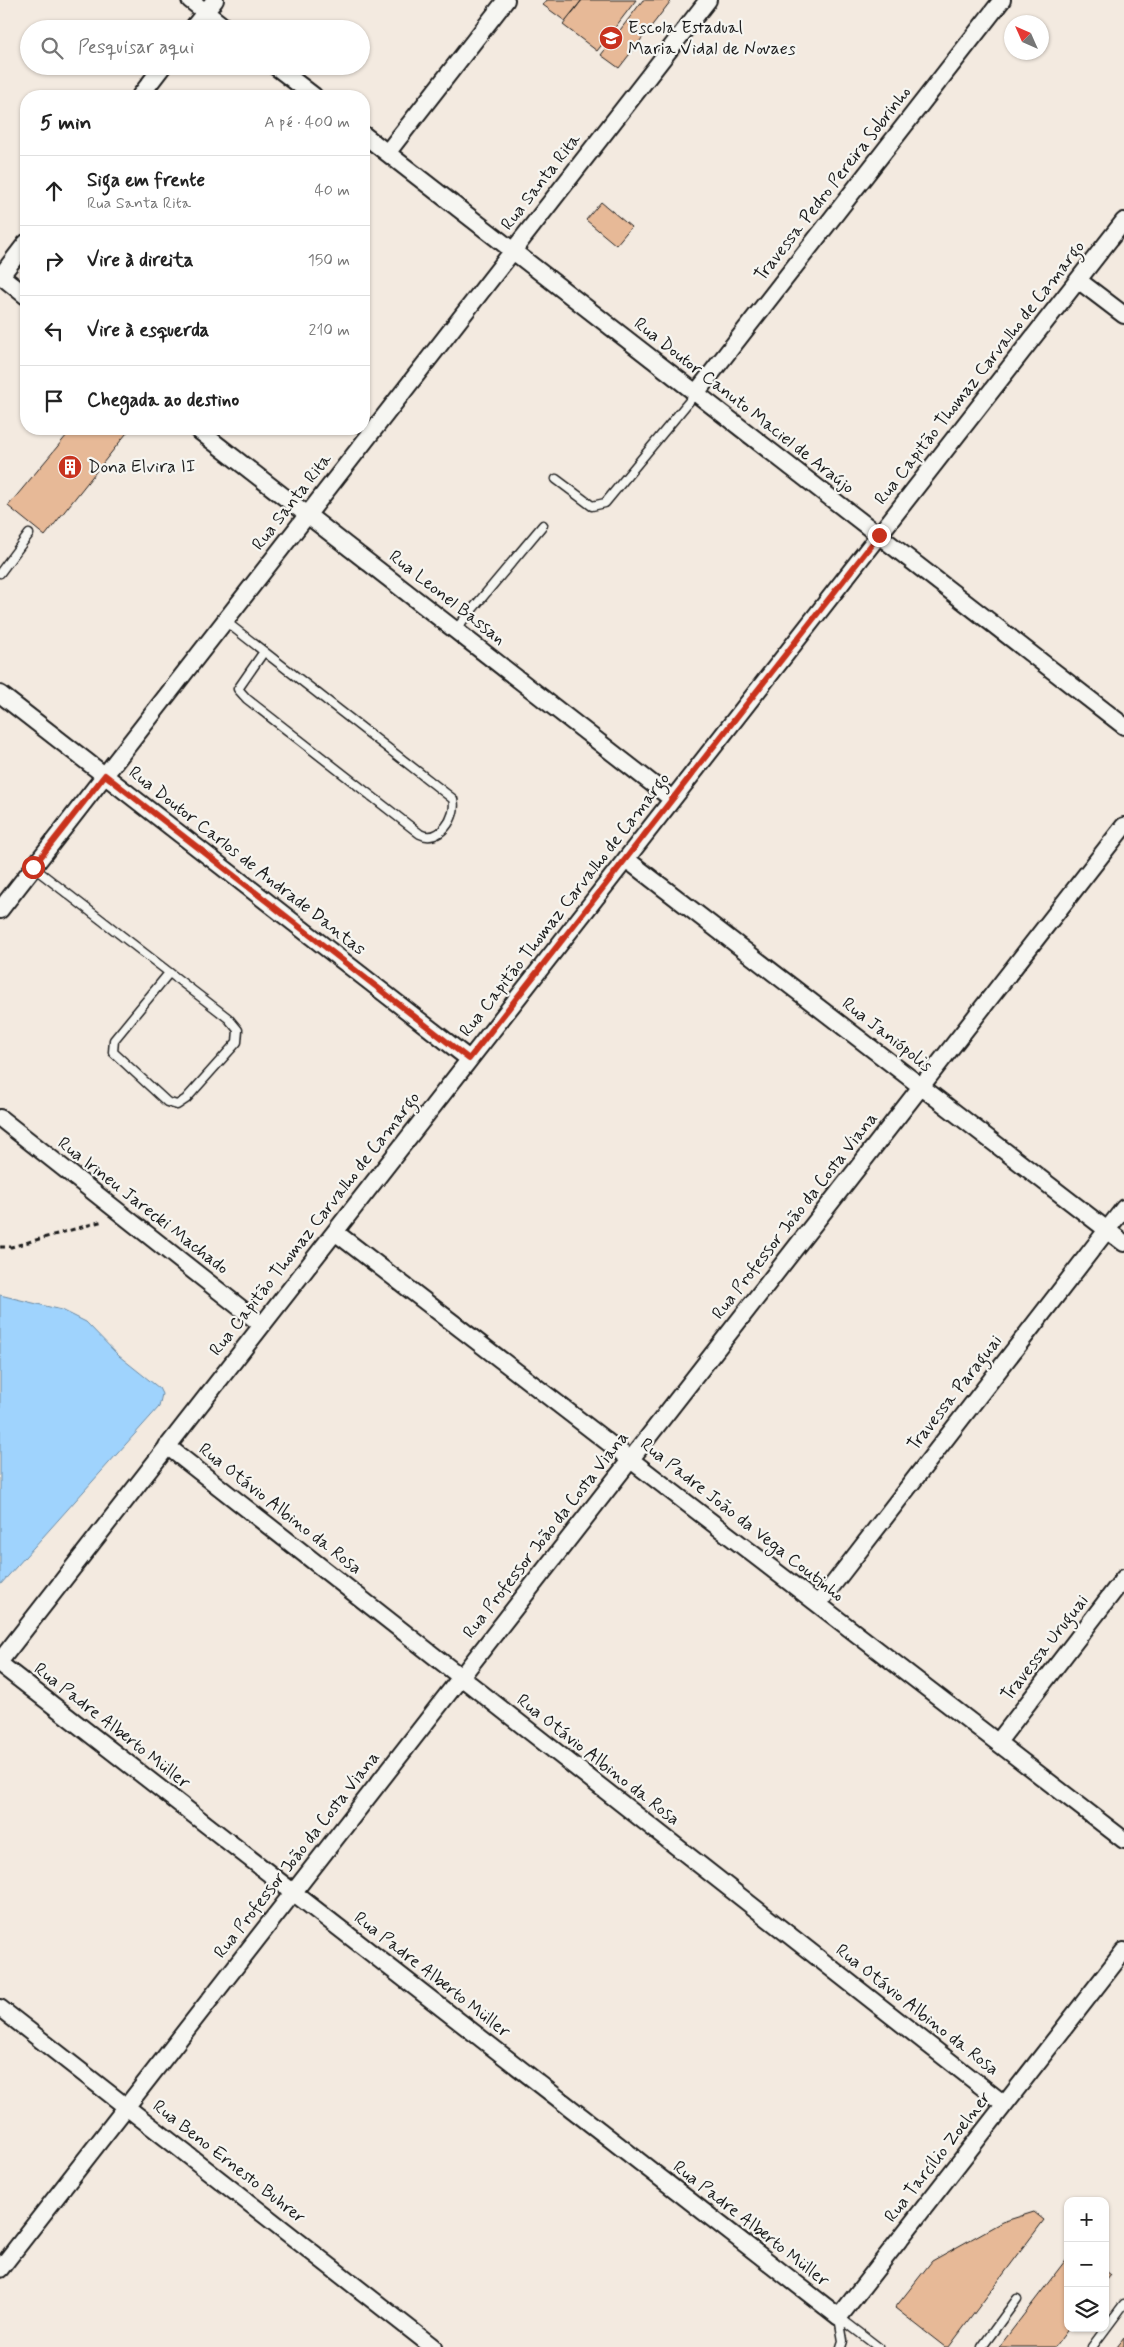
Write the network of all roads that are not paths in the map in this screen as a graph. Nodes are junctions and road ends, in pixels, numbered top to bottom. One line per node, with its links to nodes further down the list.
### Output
1 (190, 0): 5 (street)
2 (506, 0): 13 (street)
3 (708, 0): 16 (street, Rua Santa Rita)
4 (1002, 0): 21 (street, Travessa Pedro Pereira Sobrinho)
5 (210, 6): 6 (street); 7 (street)
6 (199, 20)
7 (220, 20)
8 (156, 75): 10 (street)
9 (287, 75): 11 (street)
10 (145, 90)
11 (306, 90)
12 (370, 140): 13 (street, Rua Doutor Canuto Maciel de Araújo)
13 (387, 153): 16 (street, Rua Doutor Canuto Maciel de Araújo)
14 (1124, 221): 18 (street, Rua Capitão Thomaz Carvalho de Camargo)
15 (20, 251): 17 (street)
16 (513, 251): 21 (street, Rua Doutor Canuto Maciel de Araújo); 22 (street, Rua Santa Rita)
17 (0, 276): 19 (street)
18 (1078, 280): 20 (street); 29 (street, Rua Capitão Thomaz Carvalho de Camargo)
19 (20, 291)
20 (1124, 315)
21 (696, 393): 25 (lane); 29 (street, Rua Doutor Canuto Maciel de Araújo)
22 (370, 434)
23 (205, 435): 26 (street, Rua Leonel Bassan)
24 (369, 435): 26 (street, Rua Santa Rita)
25 (556, 480)
26 (307, 515): 31 (street, Rua Santa Rita); 32 (street, Rua Leonel Bassan)
27 (543, 525): 32 (lane)
28 (30, 534): 30 (lane)
29 (879, 535): 35 (street, Rua Doutor Canuto Maciel de Araújo); 37 (street, Rua Capitão Thomaz Carvalho de Camargo)
30 (0, 573)
31 (225, 621): 33 (lane); 36 (street, Rua Santa Rita)
32 (455, 630): 37 (street, Rua Leonel Bassan)
33 (263, 652): 33 (lane)
34 (0, 694): 36 (street, Rua Doutor Carlos de Andrade Dantas)
35 (1124, 726)
36 (105, 775): 40 (street, Rua Santa Rita); 43 (street, Rua Doutor Carlos de Andrade Dantas)
37 (672, 799): 39 (street, Rua Capitão Thomaz Carvalho de Camargo)
38 (1124, 826): 44 (street, Rua Professor João da Costa Viana)
39 (626, 859): 43 (street, Rua Capitão Thomaz Carvalho de Camargo); 44 (street, Rua Janiópolis)
40 (33, 867): 41 (street, Rua Santa Rita); 42 (lane)
41 (0, 910)
42 (169, 973): 42 (lane)
43 (469, 1059): 48 (street, Rua Capitão Thomaz Carvalho de Camargo)
44 (921, 1086): 47 (street, Rua Janiópolis); 52 (street, Rua Professor João da Costa Viana)
45 (0, 1118): 50 (street, Rua Irineu Jarecki Machado)
46 (1124, 1208): 47 (street, Travessa Paraguai)
47 (1107, 1230): 49 (street, Rua Janiópolis); 54 (street, Travessa Paraguai)
48 (335, 1232): 50 (street, Rua Capitão Thomaz Carvalho de Camargo); 52 (street, Rua Padre João da Vega Coutinho)
49 (1124, 1243)
50 (262, 1325): 51 (street, Rua Capitão Thomaz Carvalho de Camargo)
51 (167, 1446): 55 (street, Rua Capitão Thomaz Carvalho de Camargo); 56 (street, Rua Otávio Albino da Rosa)
52 (631, 1460): 54 (street, Rua Padre João da Vega Coutinho); 56 (street, Rua Professor João da Costa Viana)
53 (1124, 1578): 57 (street, Travessa Uruguai)
54 (818, 1604): 57 (street, Rua Padre João da Vega Coutinho)
55 (0, 1662): 59 (street, Rua Padre Alberto Müller)
56 (461, 1677): 59 (street, Rua Professor João da Costa Viana); 62 (street, Rua Otávio Albino da Rosa)
57 (998, 1742): 58 (street, Rua Padre João da Vega Coutinho)
58 (1124, 1840)
59 (293, 1892): 63 (street, Rua Professor João da Costa Viana); 67 (street, Rua Padre Alberto Müller)
60 (1124, 1951): 62 (street, Rua Tarcílio Zoelner)
61 (0, 2008): 63 (street, Rua Beno Ernesto Buhrer)
62 (1004, 2104): 67 (street, Rua Tarcílio Zoelner)
63 (126, 2107): 64 (street, Rua Professor João da Costa Viana); 68 (street, Rua Beno Ernesto Buhrer)
64 (0, 2269)
65 (1017, 2299): 71 (lane)
66 (1124, 2304): 72 (lane)
67 (838, 2317): 69 (lane); 70 (lane)
68 (433, 2347)
69 (840, 2347)
70 (878, 2347)
71 (982, 2347)
72 (1092, 2347)

